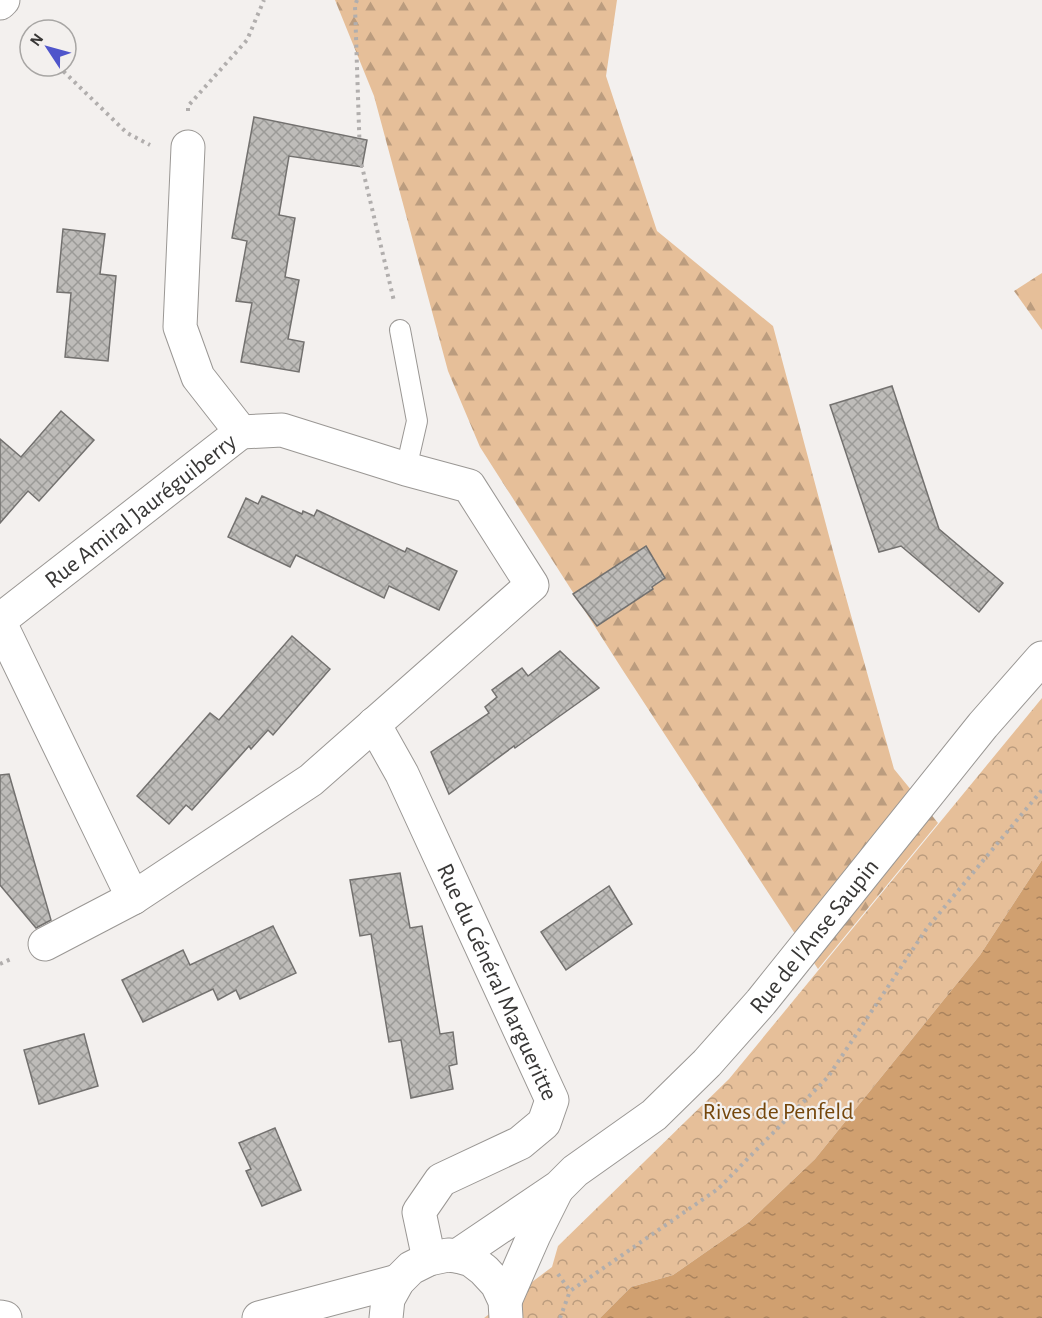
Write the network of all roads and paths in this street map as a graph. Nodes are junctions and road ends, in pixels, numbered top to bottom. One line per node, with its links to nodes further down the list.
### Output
1 (264, 0): 5 (path)
2 (357, 0): 6 (path)
3 (70, 78): 4 (path)
4 (127, 133)
5 (188, 147): 7 (street, Rue Amiral Jauréguiberry)
6 (400, 330): 8 (lane)
7 (241, 432): 8 (street); 9 (street, Rue Amiral Jauréguiberry)
8 (406, 469): 11 (street)
9 (0, 621): 13 (street)
10 (1042, 658): 15 (street, Rue de l'Anse Saupin)
11 (374, 724): 13 (street); 17 (street, Rue du Général Margueritte)
12 (1042, 790): 19 (path)
13 (133, 898): 14 (street)
14 (45, 944)
15 (558, 1187): 16 (street, Rue de l'Anse Saupin); 17 (street, Rue de l'Anse Saupin)
16 (534, 1235): 19 (path); 20 (street, Rue de l'Anse Saupin)
17 (443, 1257): 18 (street, Rue de l'Anse Saupin); 20 (street)
18 (398, 1281): 23 (street); 24 (street)
19 (570, 1291): 25 (path)
20 (506, 1309)
21 (0, 1317): 22 (street)
22 (5, 1318)
23 (259, 1318)
24 (386, 1318)
25 (560, 1318)

